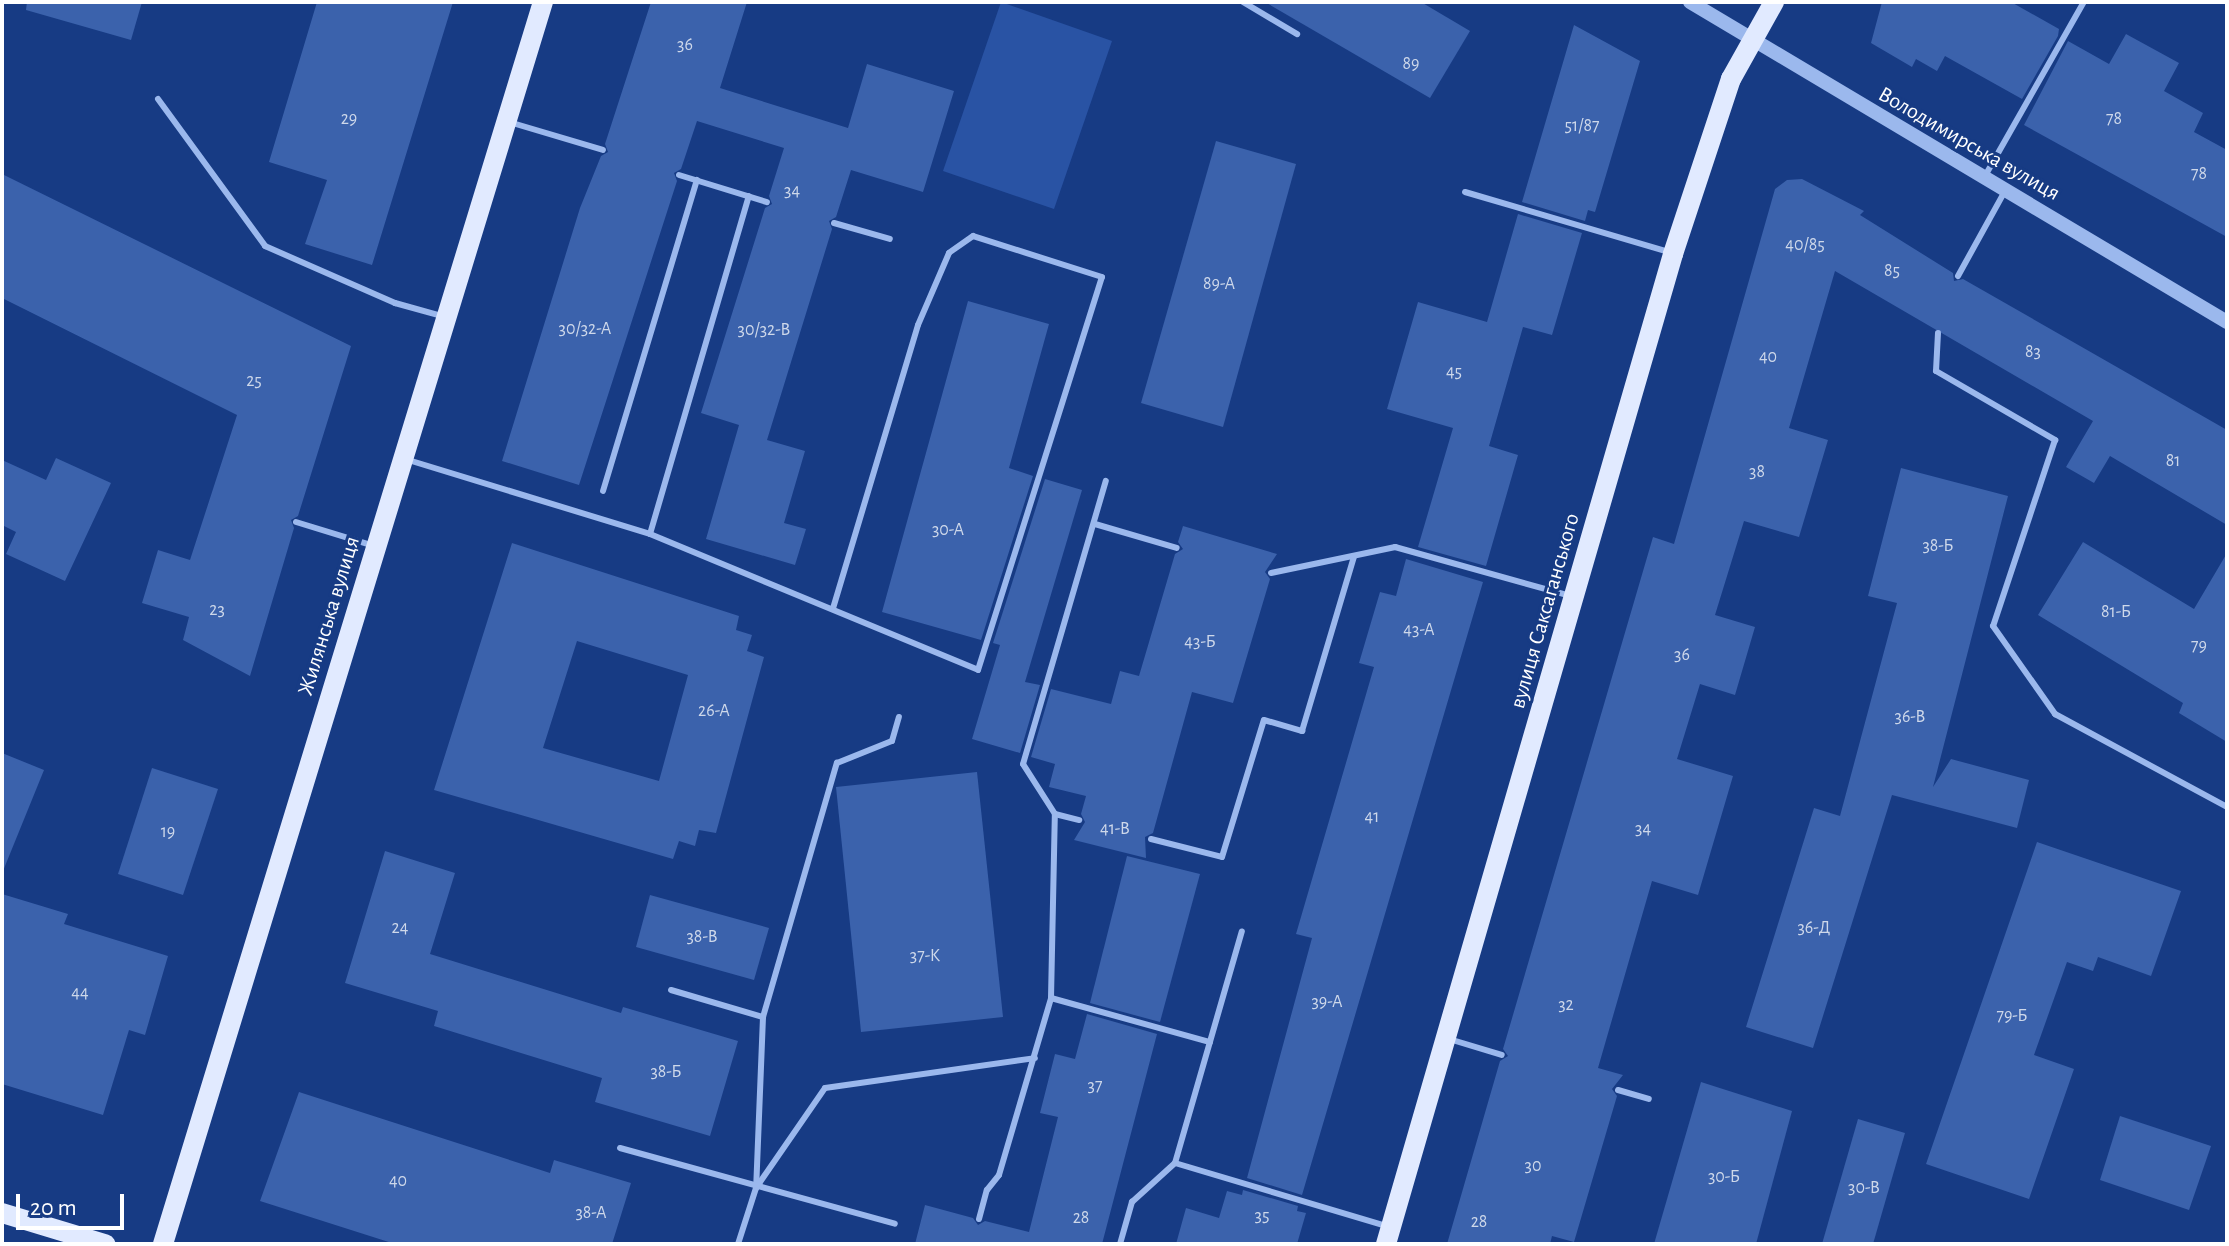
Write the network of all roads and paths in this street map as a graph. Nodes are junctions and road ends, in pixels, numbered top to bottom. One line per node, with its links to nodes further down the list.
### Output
1 (543, 2): 9 (main road, Жилянська вулиця)
2 (1243, 2): 6 (lane)
3 (1690, 2): 7 (street, Володимирська вулиця)
4 (1774, 2): 7 (main road, вулиця Саксаганського)
5 (2084, 2): 12 (lane)
6 (1297, 34)
7 (1751, 42): 12 (street, Володимирська вулиця); 20 (main road, вулиця Саксаганського)
8 (158, 99): 22 (lane)
9 (506, 121): 10 (lane); 22 (main road, Жилянська вулиця)
10 (603, 150)
11 (679, 175): 13 (lane)
12 (1983, 179): 14 (street, Володимирська вулиця)
13 (697, 180): 16 (lane); 27 (lane)
14 (2005, 191): 21 (lane); 23 (street, Володимирська вулиця)
15 (1465, 192): 20 (lane)
16 (749, 196): 17 (lane); 30 (lane)
17 (767, 202)
18 (834, 223): 19 (lane)
19 (890, 239)
20 (1673, 254): 35 (main road, вулиця Саксаганського)
21 (1958, 276)
22 (445, 317): 25 (main road, Жилянська вулиця)
23 (2227, 322)
24 (1938, 333): 38 (lane)
25 (402, 458): 30 (lane); 31 (main road, Жилянська вулиця)
26 (1106, 481): 29 (lane)
27 (603, 491)
28 (296, 522): 31 (lane)
29 (1095, 524): 32 (lane); 39 (lane)
30 (650, 534): 36 (lane)
31 (375, 546): 60 (main road, Жилянська вулиця)
32 (1177, 548)
33 (1354, 557): 34 (lane); 35 (lane); 41 (lane)
34 (1271, 573)
35 (1573, 597): 46 (main road, вулиця Саксаганського)
36 (833, 608): 36 (lane)
37 (899, 717): 45 (lane)
38 (2227, 807)
39 (1055, 814): 40 (lane); 44 (lane)
40 (1079, 820)
41 (1151, 839)
42 (1242, 931): 47 (lane)
43 (671, 990): 45 (lane)
44 (1051, 998): 47 (lane); 49 (lane)
45 (763, 1017): 54 (lane)
46 (1446, 1038): 48 (lane); 58 (main road, вулиця Саксаганського)
47 (1210, 1042): 53 (lane)
48 (1502, 1055)
49 (1035, 1058): 54 (lane); 56 (lane)
50 (1618, 1090): 51 (lane)
51 (1649, 1099)
52 (620, 1148): 54 (lane)
53 (1175, 1163): 58 (lane); 62 (lane)
54 (756, 1188): 57 (lane); 61 (lane)
55 (2, 1213): 59 (main road)
56 (979, 1219)
57 (895, 1224)
58 (1388, 1236)
59 (105, 1244)
60 (163, 1244)
61 (738, 1244)
62 (1120, 1244)

